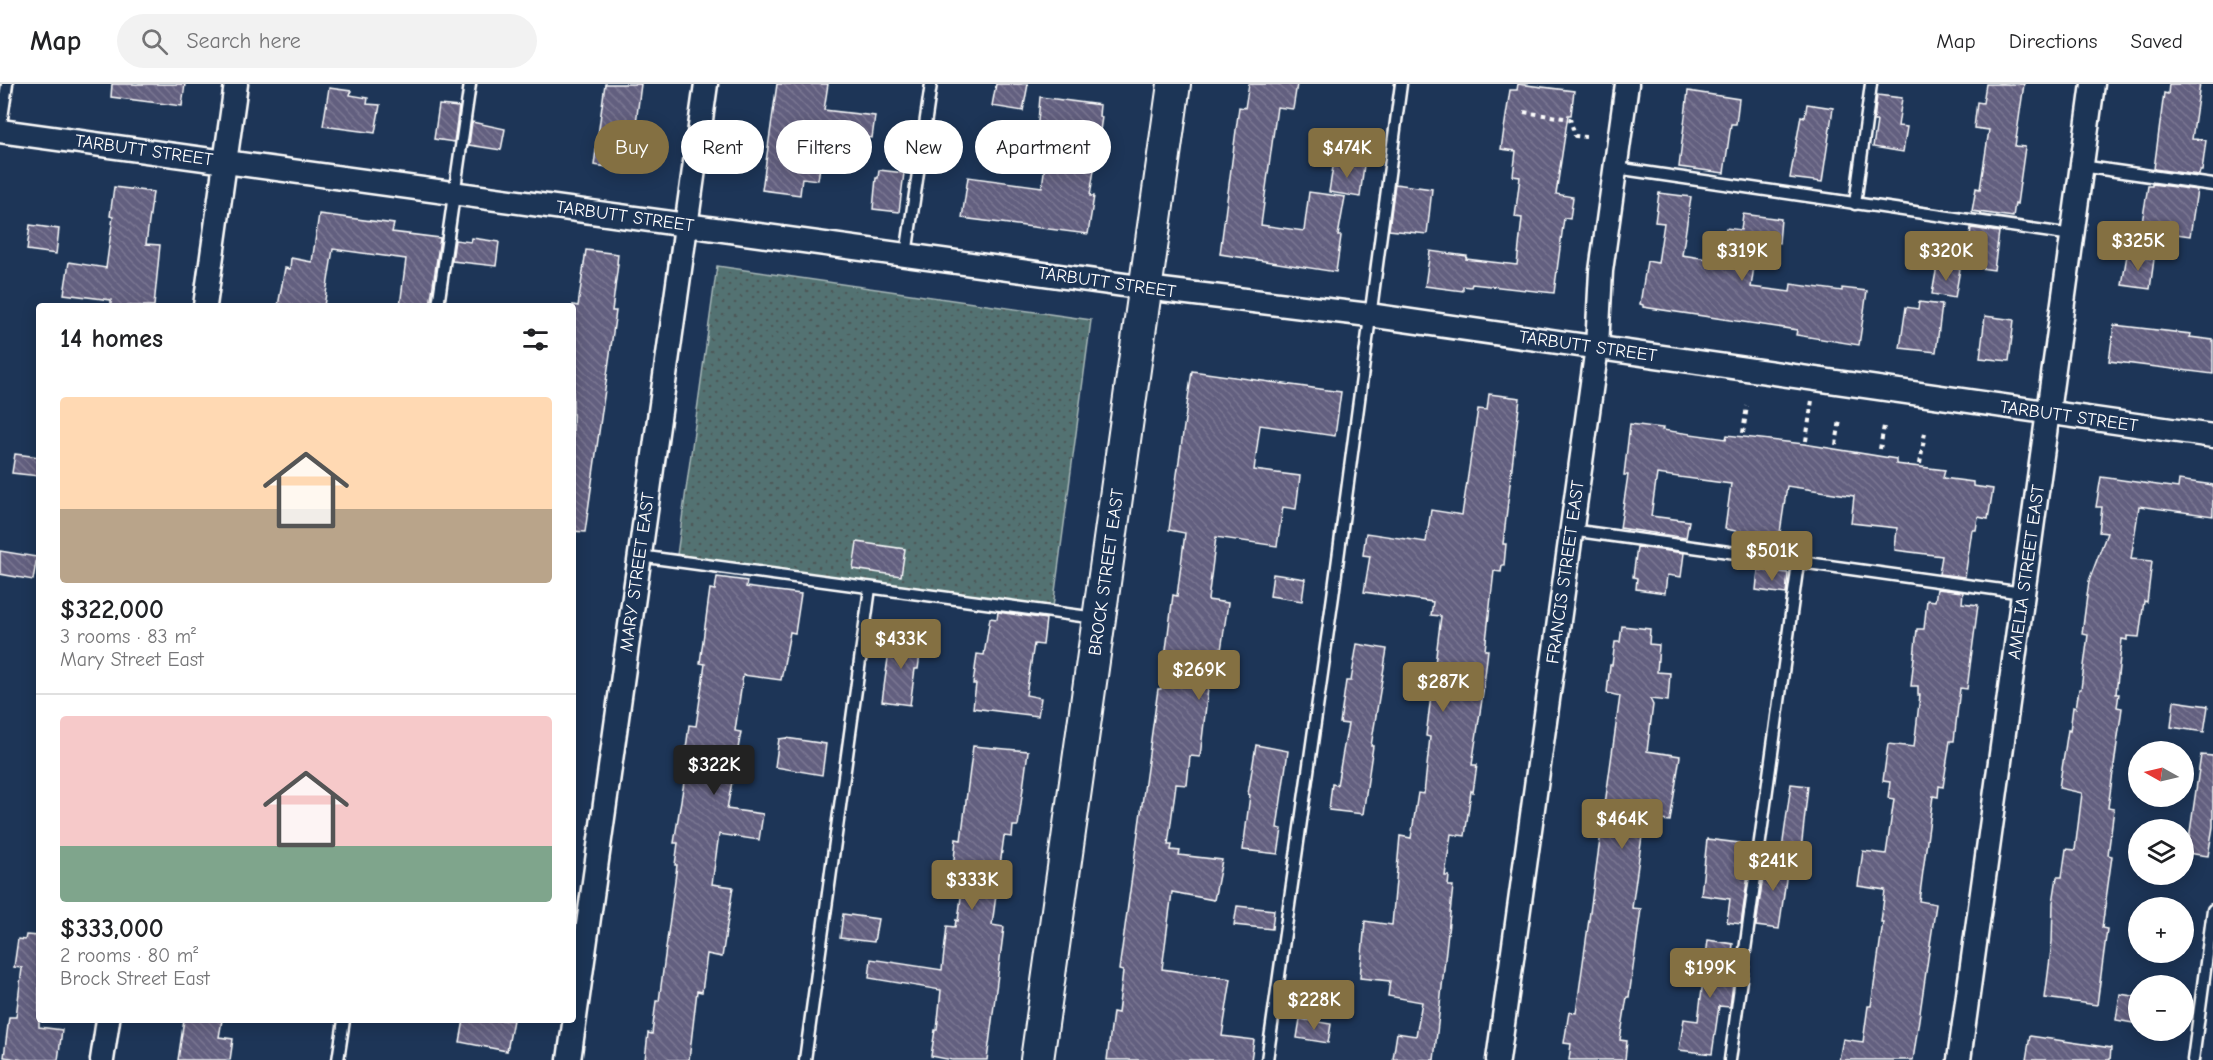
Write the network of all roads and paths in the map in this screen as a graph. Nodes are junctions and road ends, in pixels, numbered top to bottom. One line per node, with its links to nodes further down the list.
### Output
1 (7, 84): 12 (lane)
2 (236, 84): 14 (street)
3 (470, 84): 18 (lane)
4 (706, 84): 20 (street, MARY STREET EAST)
5 (932, 84): 22 (lane)
6 (1174, 84): 23 (street, BROCK STREET EAST)
7 (1401, 84): 26 (lane)
8 (1626, 84): 16 (street, FRANCIS STREET EAST)
9 (1871, 84): 19 (lane)
10 (2093, 84): 15 (street, AMELIA STREET EAST)
11 (1524, 112): 13 (path)
12 (0, 131): 14 (street, TARBUTT STREET)
13 (1586, 137)
14 (225, 160): 18 (street, TARBUTT STREET); 24 (street)
15 (2081, 166): 17 (lane); 21 (street, AMELIA STREET EAST)
16 (1616, 168): 19 (lane); 27 (street, FRANCIS STREET EAST)
17 (2213, 185)
18 (454, 192): 20 (street, TARBUTT STREET); 25 (lane)
19 (1855, 204): 21 (lane)
20 (687, 225): 22 (street, TARBUTT STREET); 41 (street, MARY STREET EAST)
21 (2072, 235): 30 (street, AMELIA STREET EAST)
22 (906, 255): 23 (street, TARBUTT STREET)
23 (1146, 288): 26 (street, TARBUTT STREET); 45 (street, BROCK STREET EAST)
24 (205, 303)
25 (438, 303)
26 (1369, 315): 27 (street, TARBUTT STREET); 56 (lane)
27 (1597, 347): 28 (street, TARBUTT STREET); 40 (street, FRANCIS STREET EAST)
28 (1815, 379): 30 (street, TARBUTT STREET); 36 (path)
29 (1747, 406): 34 (path)
30 (2047, 412): 35 (street, TARBUTT STREET); 44 (street, AMELIA STREET EAST)
31 (1839, 420): 37 (path)
32 (1884, 426): 38 (path)
33 (1925, 432): 39 (path)
34 (1743, 433)
35 (2213, 436)
36 (1806, 441)
37 (1836, 446)
38 (1880, 449)
39 (1920, 464)
40 (1571, 530): 42 (lane); 57 (street, FRANCIS STREET EAST)
41 (639, 556): 43 (lane); 47 (street, MARY STREET EAST)
42 (1798, 563): 44 (lane); 58 (lane)
43 (870, 588): 45 (lane); 54 (lane)
44 (2023, 592): 59 (street, AMELIA STREET EAST)
45 (1100, 618): 55 (street, BROCK STREET EAST)
46 (2213, 910): 60 (lane)
47 (576, 1003)
48 (108, 1023): 51 (street)
49 (344, 1023): 52 (lane)
50 (573, 1023): 53 (street, MARY STREET EAST)
51 (102, 1060)
52 (338, 1060)
53 (568, 1060)
54 (805, 1060)
55 (1037, 1060)
56 (1267, 1060)
57 (1498, 1060)
58 (1730, 1060)
59 (1959, 1060)
60 (2193, 1060)

